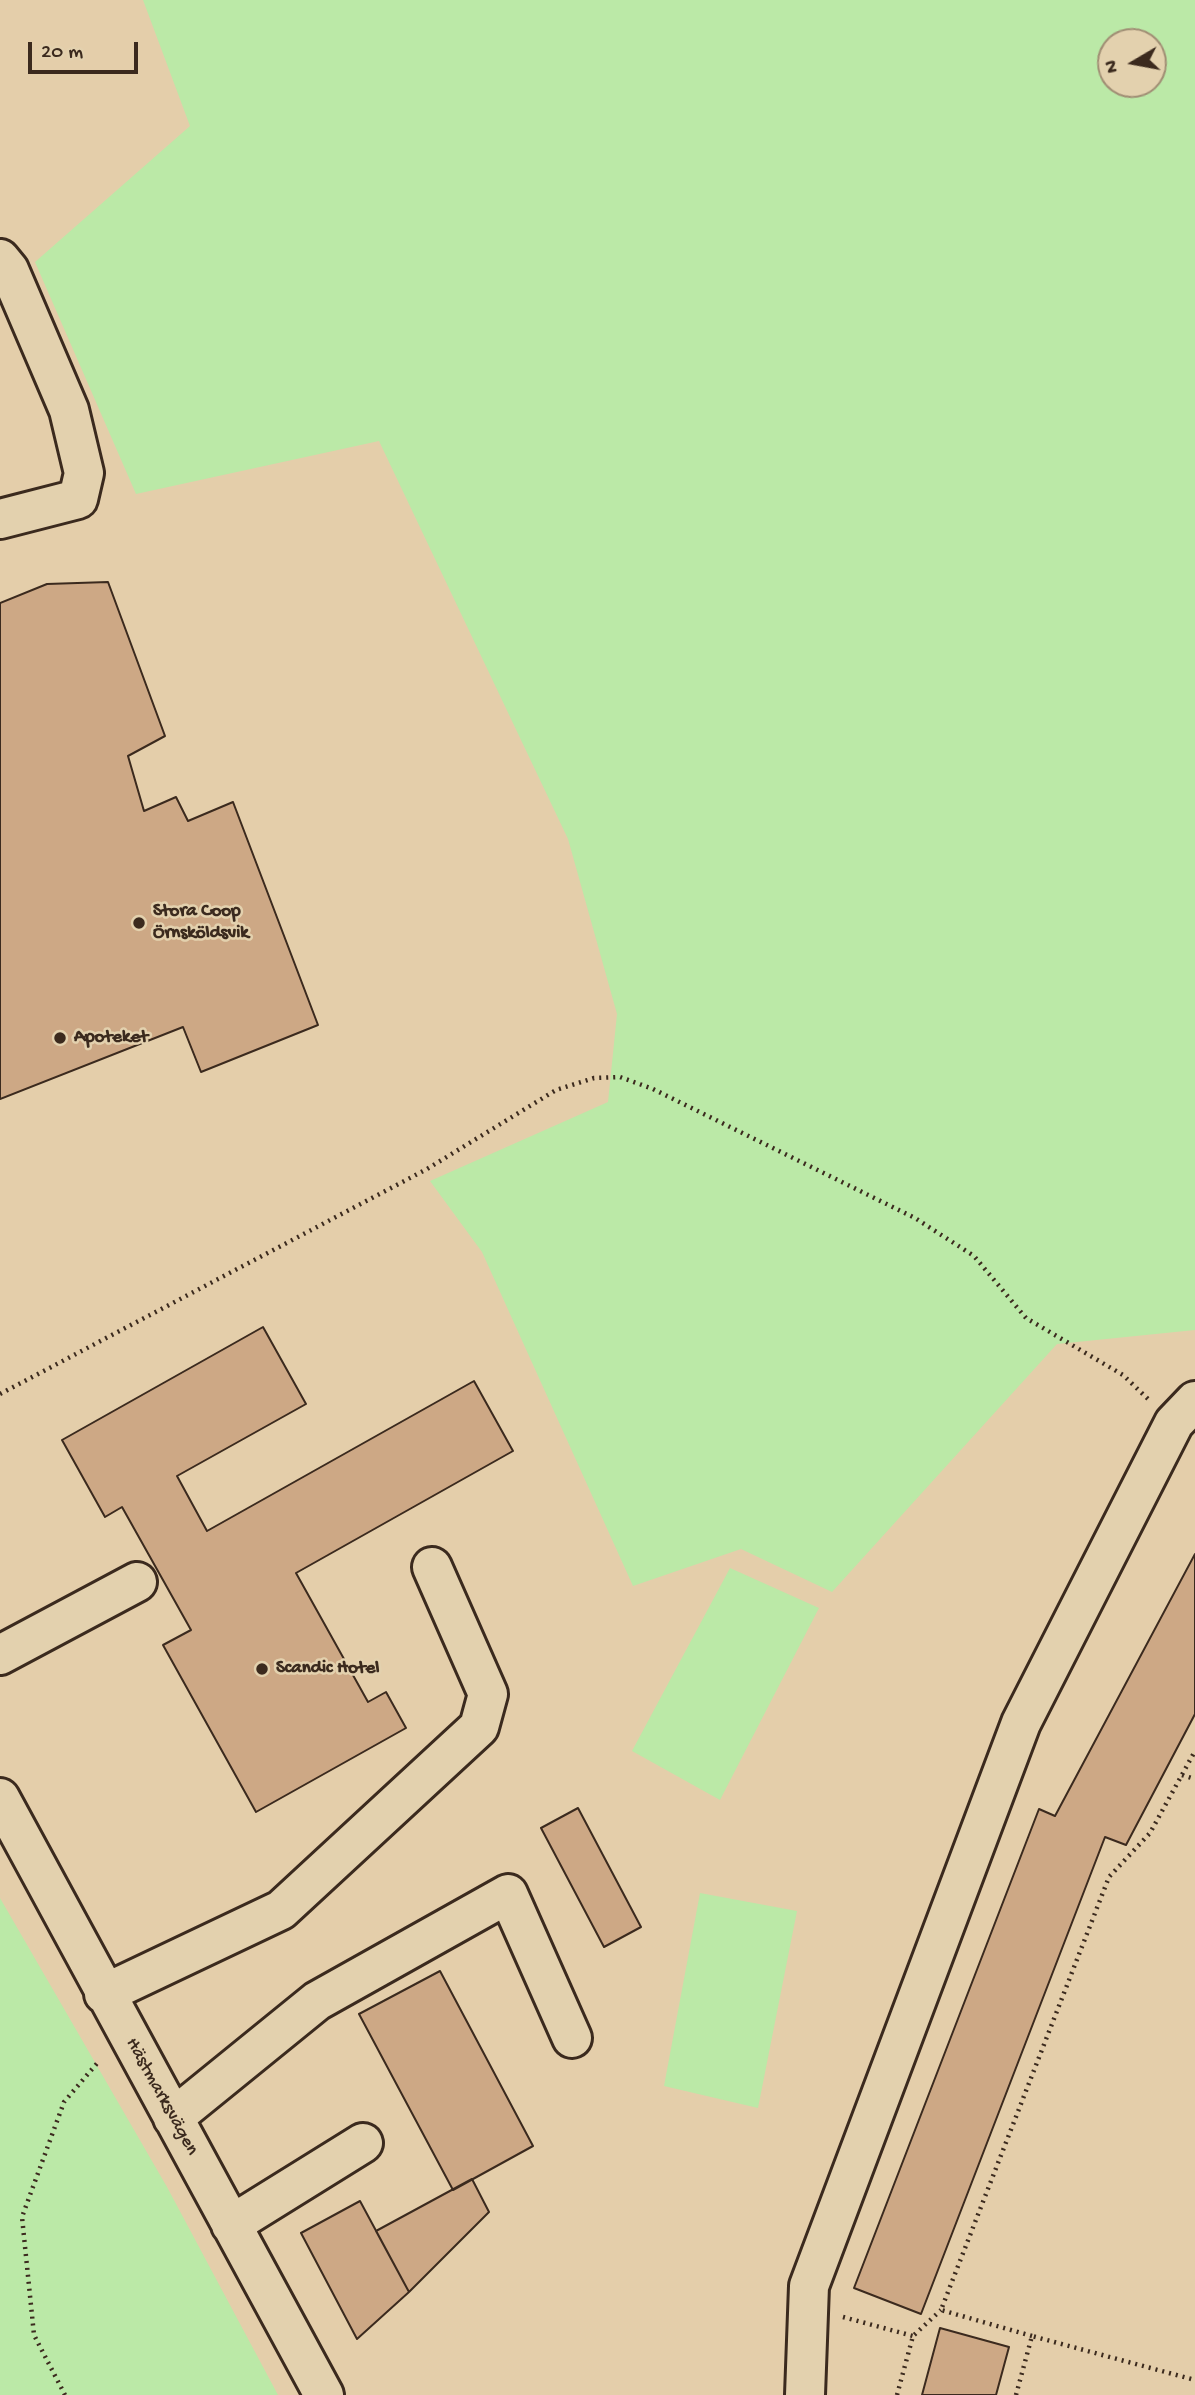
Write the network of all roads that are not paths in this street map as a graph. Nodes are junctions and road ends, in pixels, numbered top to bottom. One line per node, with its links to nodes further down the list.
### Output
1 (0, 259): 2 (street)
2 (0, 519)
3 (1184, 1412): 14 (street)
4 (432, 1567): 8 (street)
5 (136, 1582): 6 (street)
6 (0, 1655)
7 (0, 1798): 8 (street, Hästmarksvägen)
8 (104, 1994): 10 (street, Hästmarksvägen)
9 (572, 2038): 10 (street)
10 (173, 2118): 12 (street, Hästmarksvägen)
11 (363, 2143): 12 (street)
12 (231, 2225): 13 (street, Hästmarksvägen)
13 (324, 2395)
14 (805, 2395)

